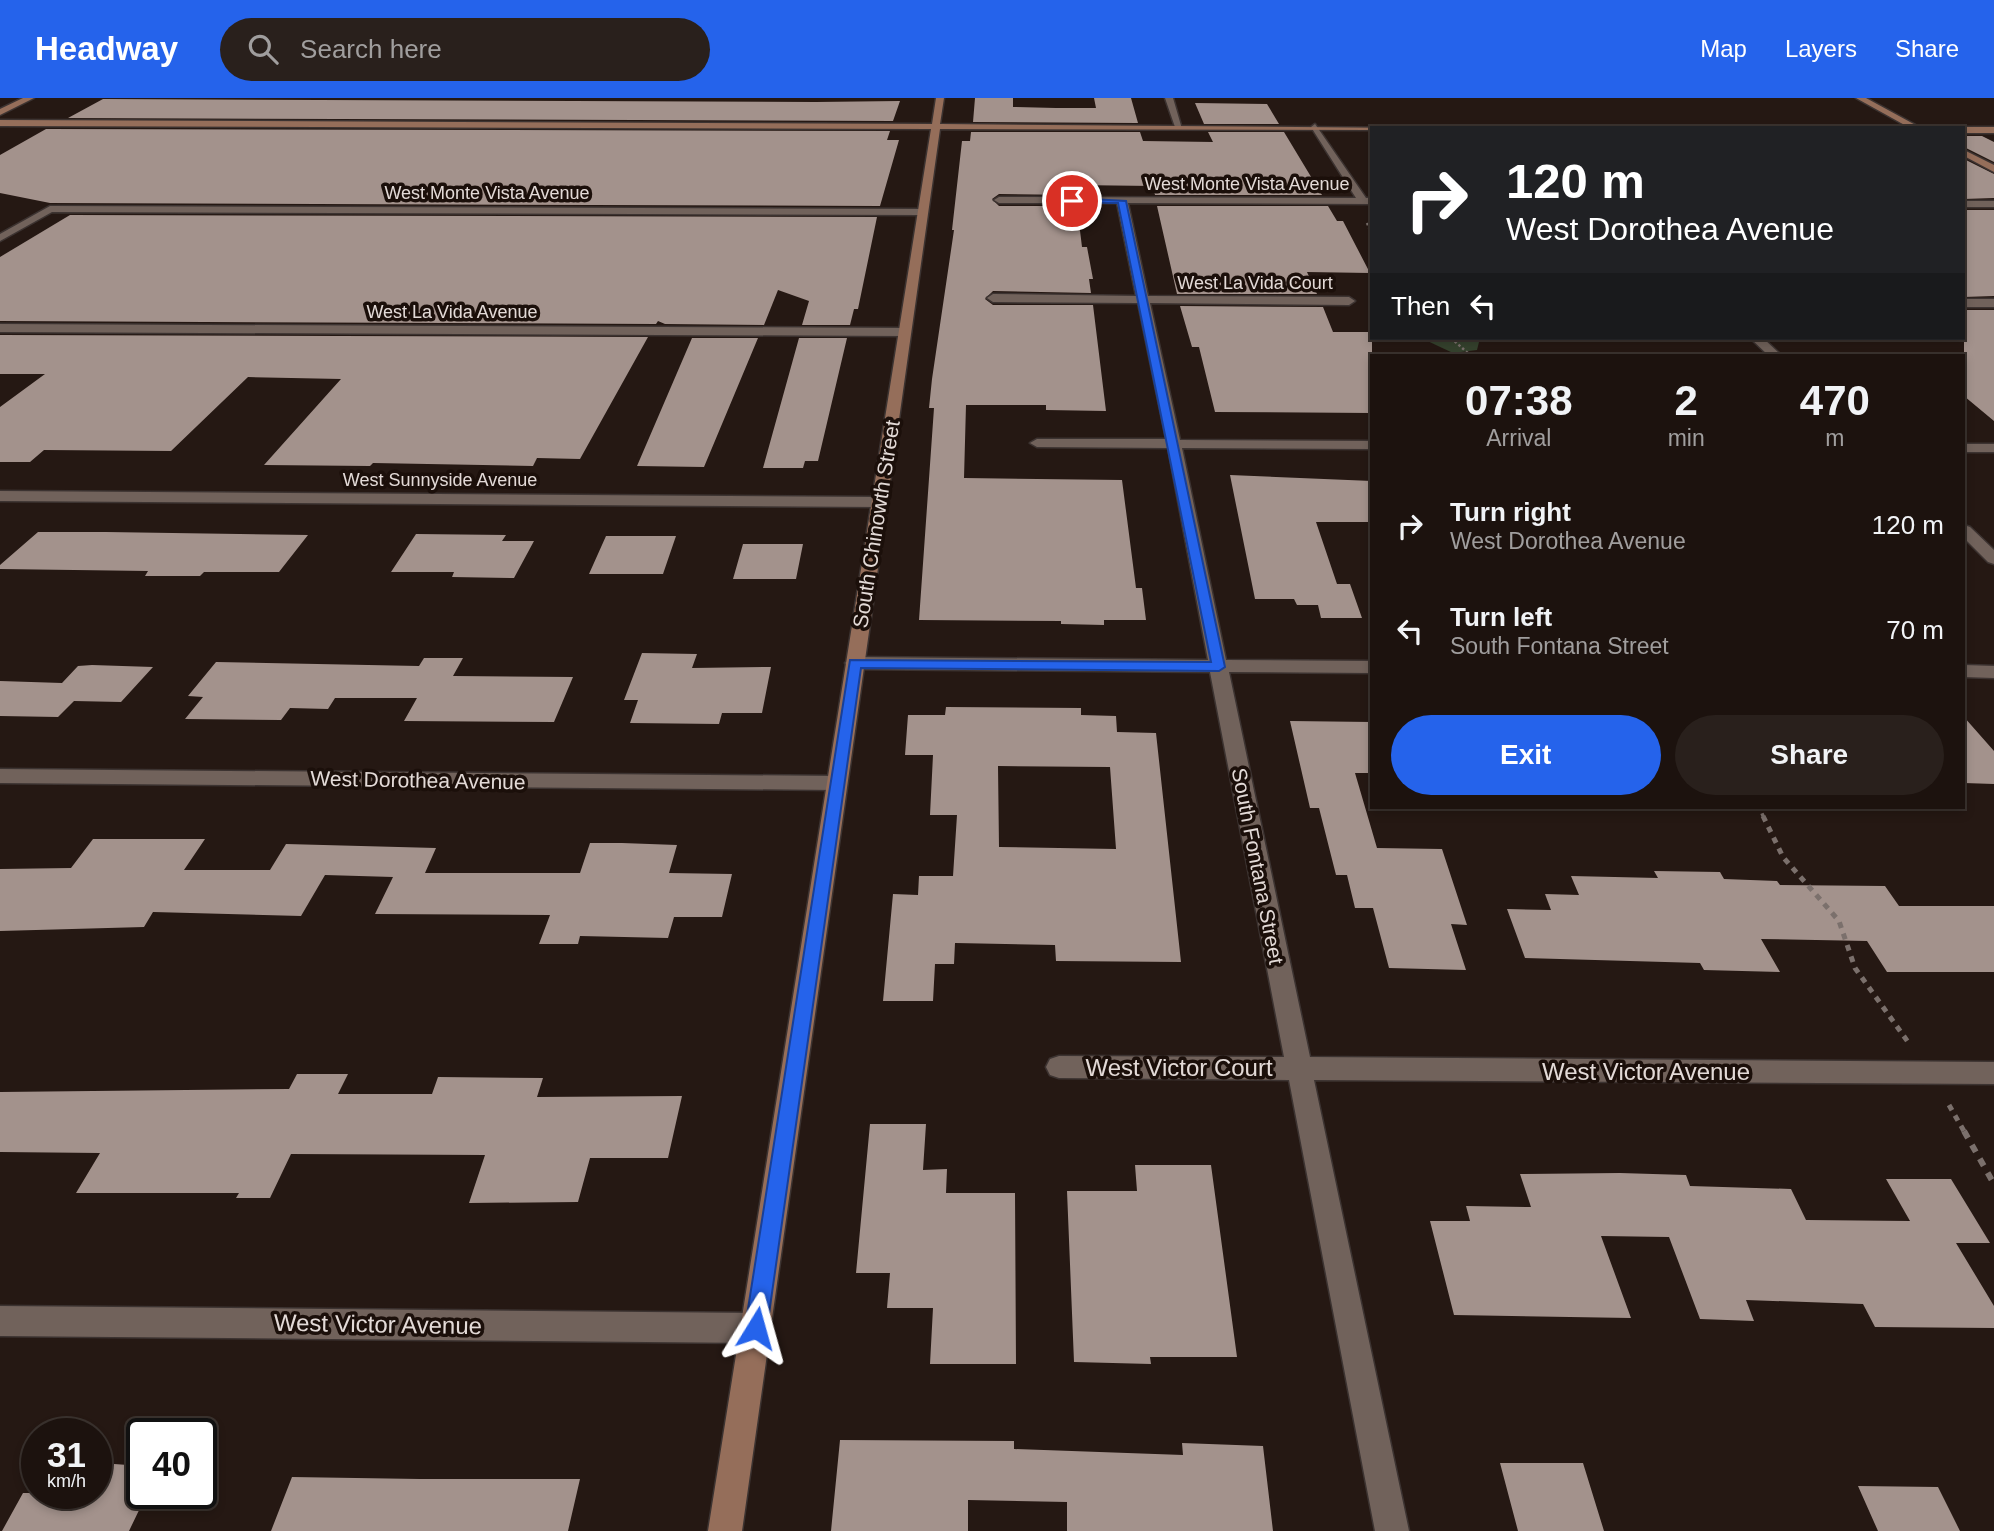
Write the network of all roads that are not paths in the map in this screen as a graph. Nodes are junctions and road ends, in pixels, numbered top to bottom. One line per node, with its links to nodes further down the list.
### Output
1 (11, 98): 6 (street)
2 (30, 98): 7 (street)
3 (940, 98): 9 (street, South Chinowth Street)
4 (1169, 98): 11 (street)
5 (1860, 98): 10 (street)
6 (0, 103)
7 (0, 112)
8 (0, 122): 9 (street)
9 (936, 126): 11 (street); 23 (street, South Chinowth Street)
10 (1913, 126)
11 (1178, 127): 12 (street)
12 (1315, 127): 13 (street); 20 (street)
13 (1370, 128)
14 (1965, 130): 15 (street)
15 (1994, 130)
16 (1965, 154): 17 (street)
17 (1994, 169)
18 (999, 200): 19 (street, West Monte Vista Avenue)
19 (1122, 201): 20 (street, West Monte Vista Avenue); 26 (street, South Fontana Street)
20 (1367, 201)
21 (1965, 204): 22 (street)
22 (1994, 204)
23 (923, 212): 24 (street, West Monte Vista Avenue); 31 (street, South Chinowth Street)
24 (0, 238)
25 (993, 298): 26 (street, West La Vida Court)
26 (1143, 299): 27 (street, West La Vida Court); 35 (street, South Fontana Street)
27 (1349, 301)
28 (1965, 303): 29 (street)
29 (1994, 303)
30 (0, 328): 31 (street, West La Vida Avenue)
31 (905, 332): 40 (street, South Chinowth Street)
32 (1758, 340): 33 (street)
33 (1773, 354)
34 (1037, 443): 35 (street)
35 (1174, 444): 36 (street); 44 (street, South Fontana Street)
36 (1370, 445)
37 (1965, 448): 38 (street)
38 (1994, 448)
39 (0, 496): 40 (street, West Sunnyside Avenue)
40 (879, 502): 43 (street, South Chinowth Street)
41 (1965, 531): 42 (street)
42 (1994, 559)
43 (855, 663): 44 (street); 49 (street, South Chinowth Street)
44 (1219, 667): 45 (street); 51 (street, South Fontana Street)
45 (1370, 667)
46 (1965, 671): 47 (street)
47 (1994, 671)
48 (0, 776): 49 (street, West Dorothea Avenue)
49 (837, 783): 54 (street, South Chinowth Street)
50 (1059, 1067): 51 (street, West Victor Court)
51 (1299, 1067): 52 (street, West Victor Avenue); 56 (street, South Fontana Street)
52 (1994, 1073)
53 (0, 1321): 54 (street, West Victor Avenue)
54 (756, 1328): 55 (street, South Chinowth Street)
55 (726, 1531)
56 (1392, 1531)

